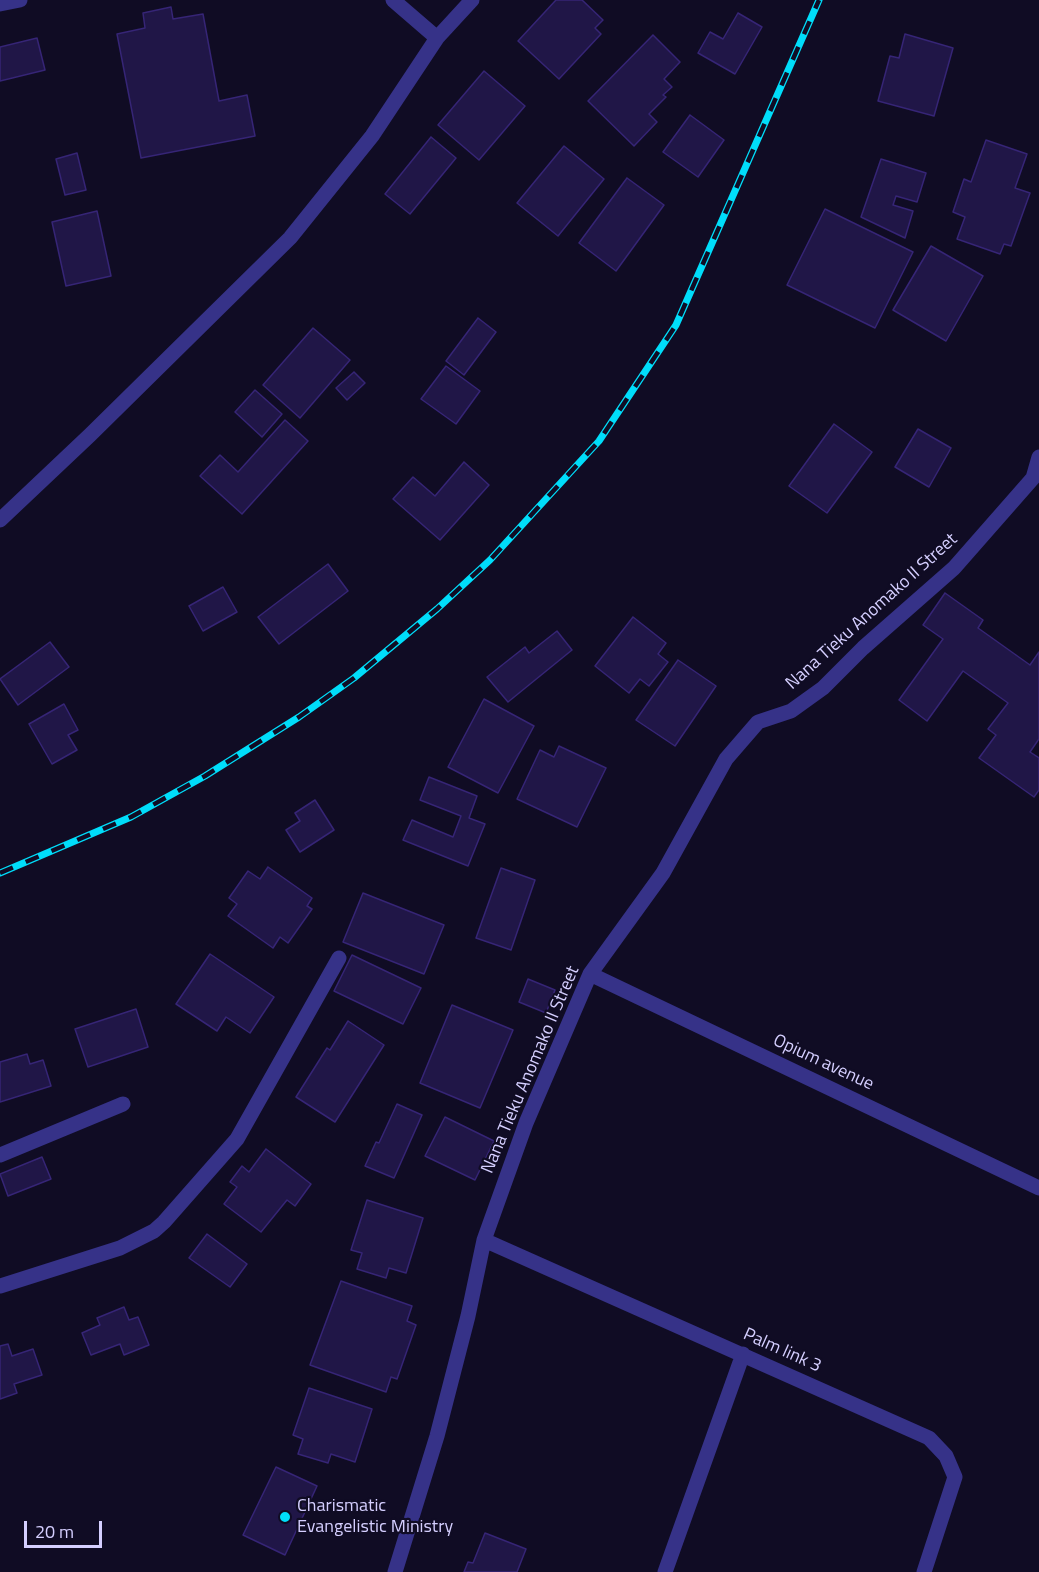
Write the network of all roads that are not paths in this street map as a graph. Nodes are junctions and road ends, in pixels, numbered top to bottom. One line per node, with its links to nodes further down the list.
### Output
1 (20, 0): 4 (street)
2 (393, 0): 5 (street)
3 (472, 0): 5 (street)
4 (0, 4)
5 (437, 38): 8 (street)
6 (1039, 458): 7 (street, Nana Tieku Anomako II Street)
7 (1036, 480): 10 (street, Nana Tieku Anomako II Street)
8 (0, 520)
9 (339, 958): 15 (street)
10 (590, 974): 13 (street, Opium avenue); 14 (street, Nana Tieku Anomako II Street)
11 (123, 1104): 12 (street)
12 (0, 1155)
13 (1039, 1188)
14 (484, 1240): 16 (street, Palm link 3); 17 (street, Nana Tieku Anomako II Street)
15 (0, 1286)
16 (743, 1354): 18 (street); 19 (street, Palm link 3)
17 (395, 1572)
18 (665, 1572)
19 (924, 1572)

